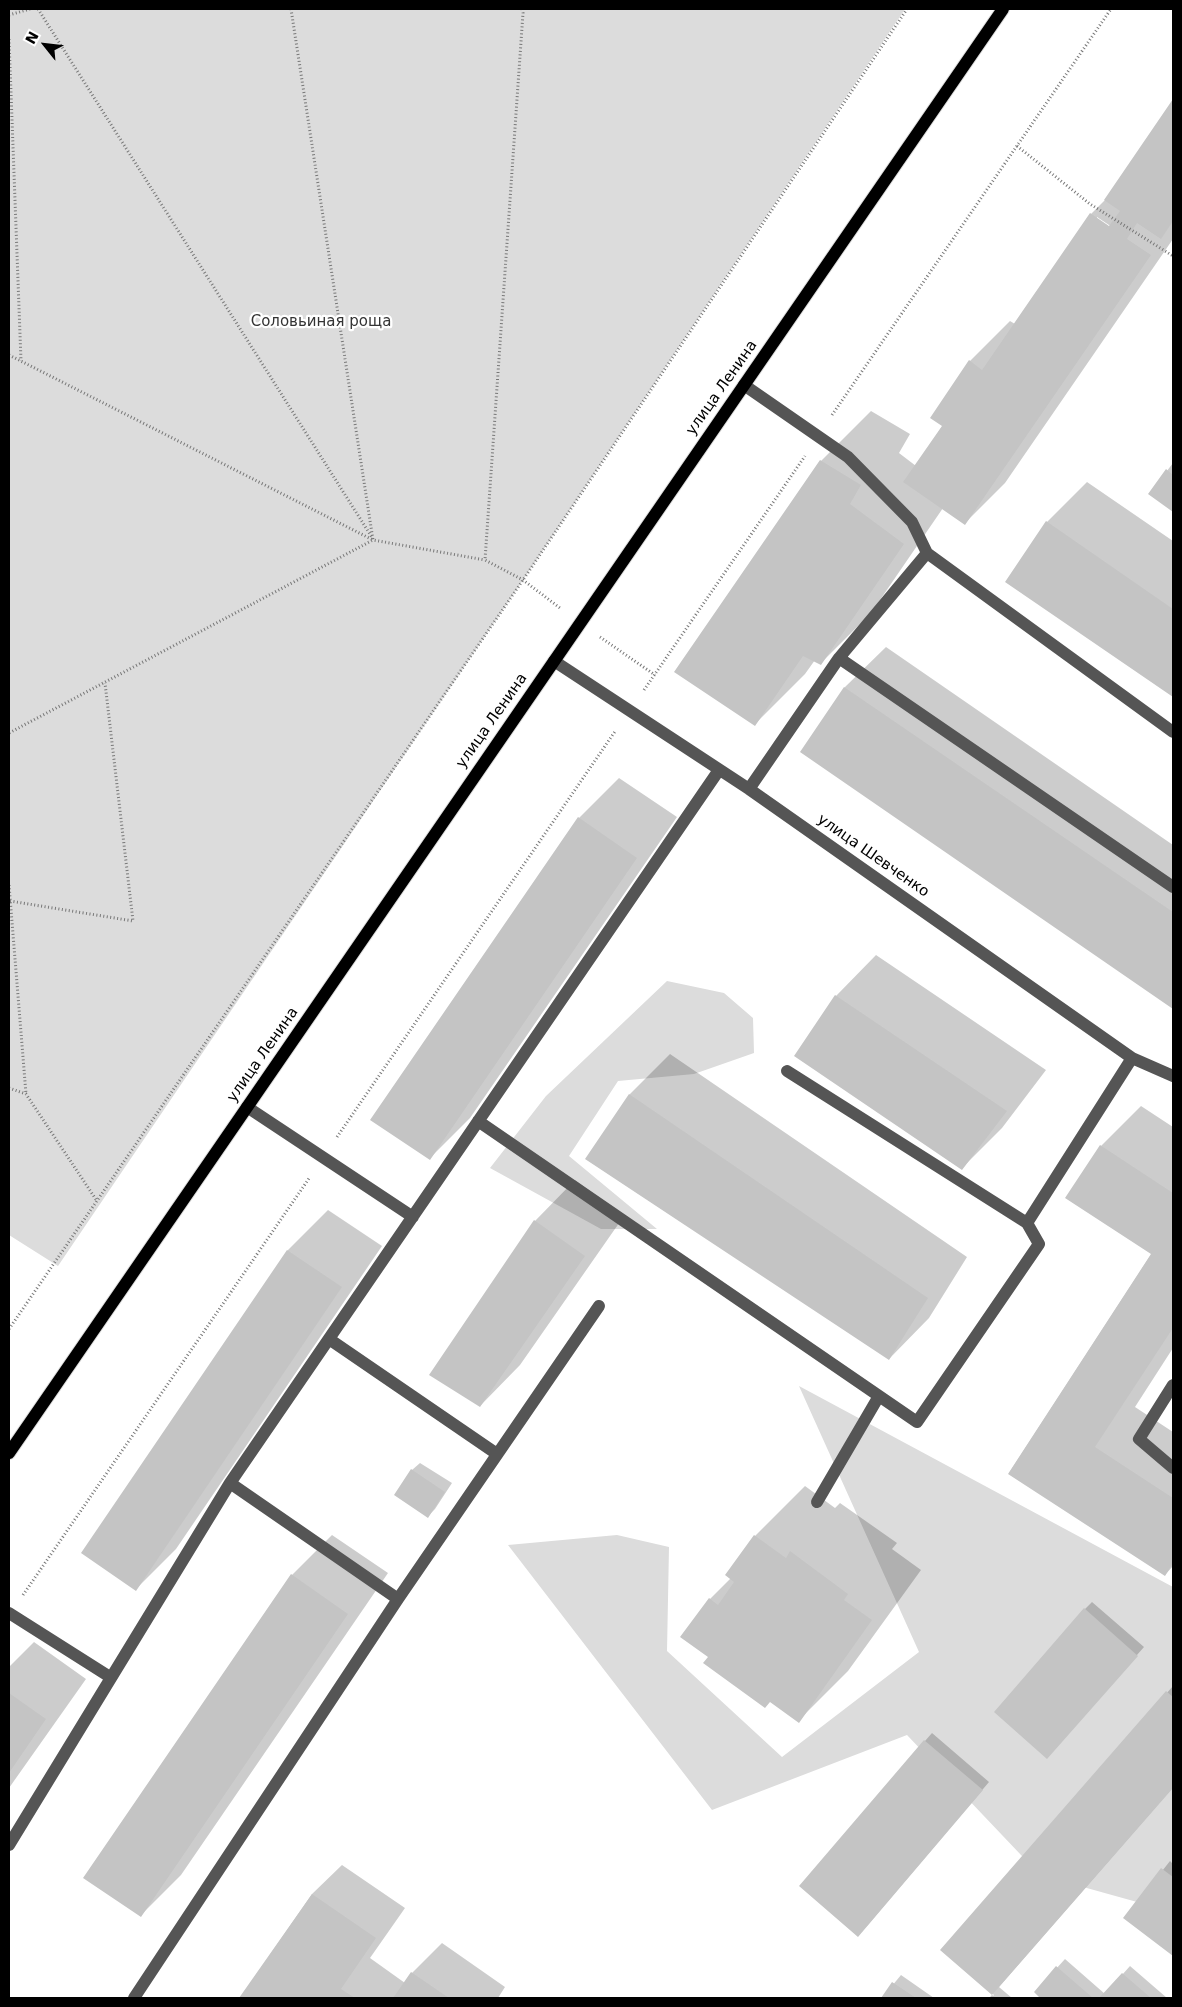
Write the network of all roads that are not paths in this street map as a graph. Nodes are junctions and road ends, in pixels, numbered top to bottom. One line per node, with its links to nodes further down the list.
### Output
1 (1003, 9): 2 (main road, улица Ленина)
2 (744, 385): 3 (street); 5 (main road, улица Ленина)
3 (927, 553): 4 (street); 6 (street)
4 (839, 658): 8 (street); 9 (street)
5 (554, 661): 7 (street, улица Шевченко); 13 (main road, улица Ленина)
6 (1173, 732)
7 (719, 770): 8 (street, улица Шевченко); 14 (street)
8 (749, 790): 10 (street, улица Шевченко)
9 (1173, 887)
10 (1132, 1058): 12 (street, улица Шевченко); 16 (street)
11 (787, 1071): 16 (street)
12 (1173, 1076)
13 (247, 1107): 15 (street); 21 (main road, улица Ленина)
14 (478, 1121): 15 (street); 20 (street)
15 (413, 1218): 18 (street)
16 (1027, 1223): 20 (street)
17 (599, 1306): 22 (street)
18 (329, 1338): 22 (street); 24 (street)
19 (1173, 1385): 23 (street)
20 (879, 1396): 25 (street)
21 (9, 1452)
22 (498, 1454): 26 (street)
23 (1173, 1468)
24 (230, 1483): 26 (street); 28 (street)
25 (817, 1502)
26 (398, 1599): 30 (street)
27 (9, 1614): 28 (street)
28 (110, 1677): 29 (street)
29 (9, 1844)
30 (134, 1998)

